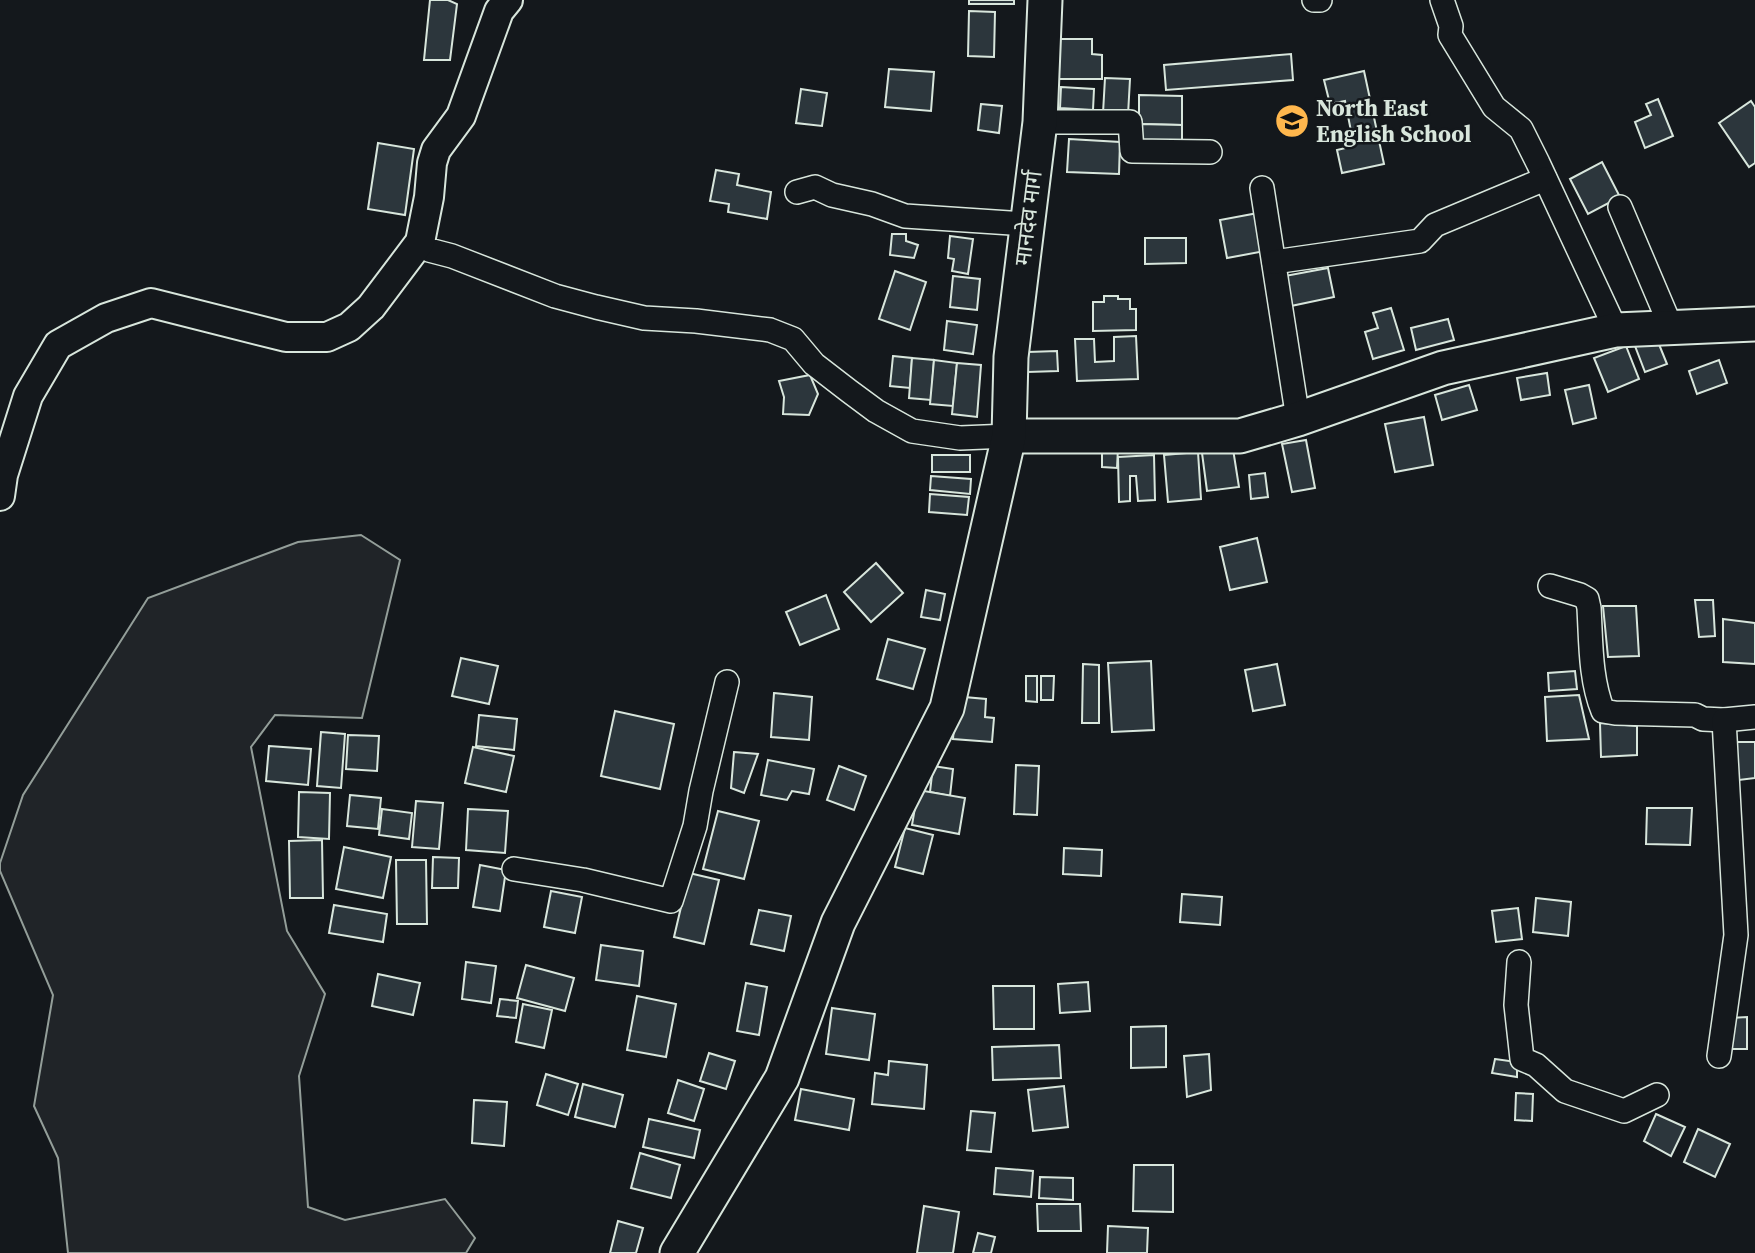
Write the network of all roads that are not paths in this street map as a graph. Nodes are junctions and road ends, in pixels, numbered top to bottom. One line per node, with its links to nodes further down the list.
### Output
1 (508, 0): 13 (street)
2 (1045, 0): 6 (main road, मानदेव मार्ग)
3 (1314, 0): 4 (street)
4 (1320, 0)
5 (1442, 0): 8 (street)
6 (1040, 122): 7 (street); 12 (main road, मानदेव मार्ग)
7 (1210, 152)
8 (1545, 179): 14 (street); 17 (street)
9 (1262, 188): 14 (street)
10 (797, 192): 12 (street)
11 (1620, 207): 16 (street)
12 (1027, 224): 19 (main road, मानदेव मार्ग)
13 (420, 242): 19 (street); 20 (street)
14 (1274, 262): 18 (street)
15 (1755, 324): 16 (main road)
16 (1671, 327): 17 (main road)
17 (1616, 330): 18 (main road)
18 (1298, 419): 19 (main road)
19 (1009, 436): 29 (main road, मानदेव मार्ग)
20 (0, 496)
21 (1550, 586): 24 (street)
22 (727, 682): 25 (street)
23 (1755, 717): 24 (street)
24 (1724, 720): 27 (street)
25 (514, 869)
26 (1519, 962): 28 (street)
27 (1719, 1056)
28 (1657, 1096)
29 (677, 1253)

